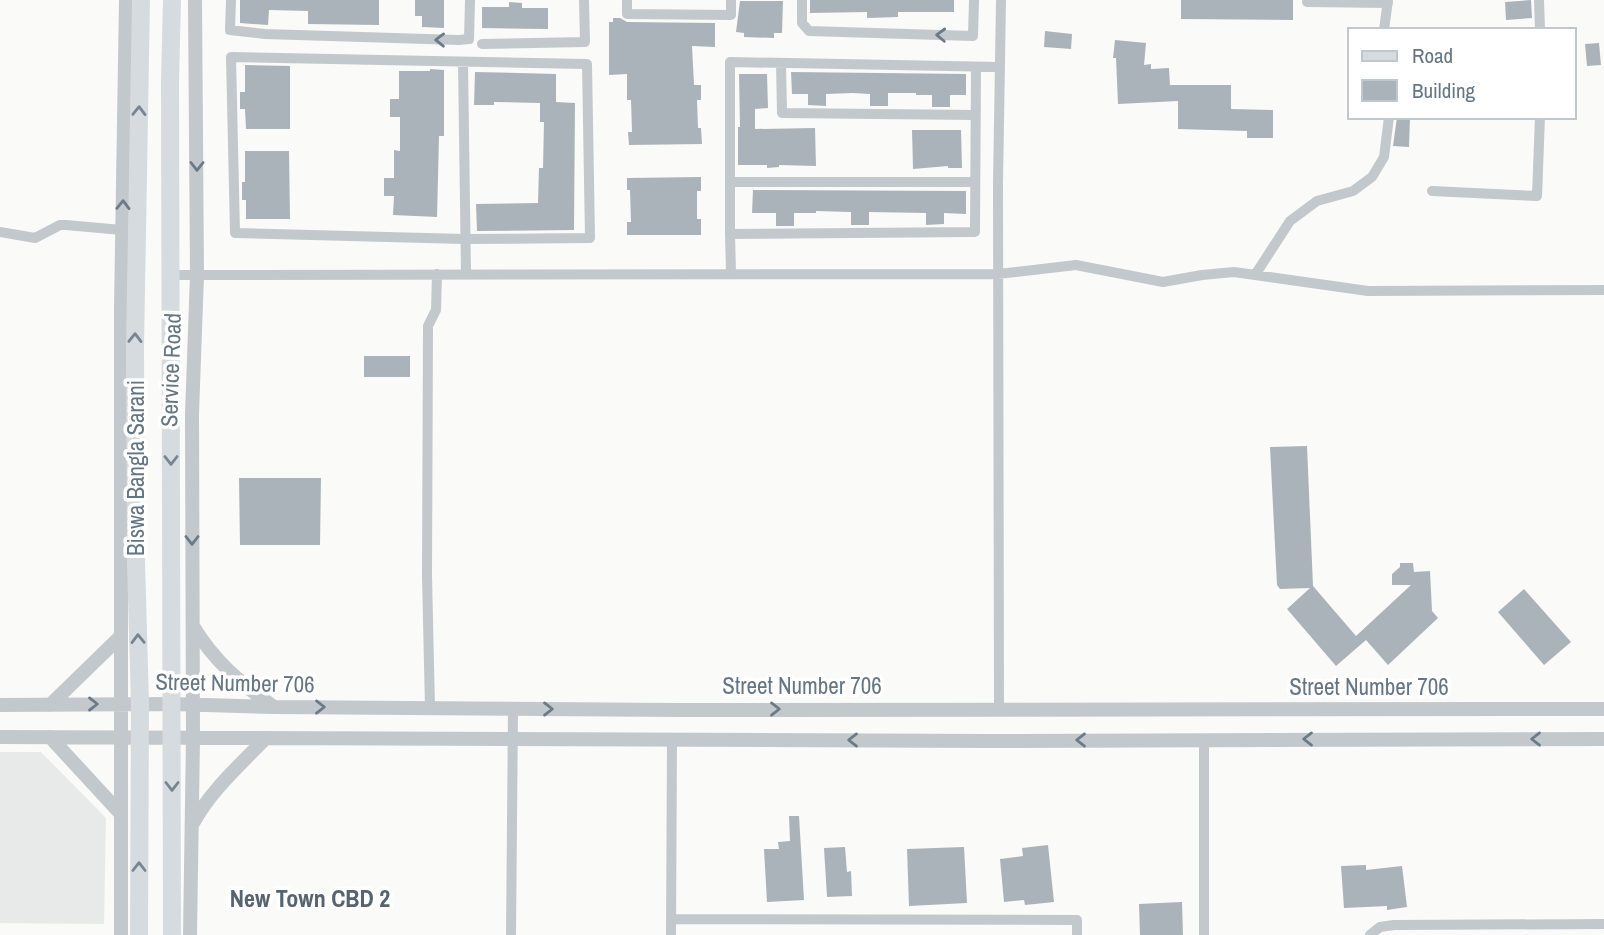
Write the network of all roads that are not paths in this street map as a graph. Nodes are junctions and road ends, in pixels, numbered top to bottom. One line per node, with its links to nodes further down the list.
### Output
1 (126, 0): 29 (street, one-way to 1)
2 (141, 0): 47 (main road, Biswa Bangla Sarani, one-way to 2)
3 (172, 0): 37 (main road, Biswa Bangla Sarani)
4 (195, 0): 38 (street, Service Road, one-way to 38)
5 (231, 0): 6 (street, one-way to 5)
6 (470, 0)
7 (584, 0): 18 (street)
8 (627, 0): 9 (street)
9 (732, 0)
10 (802, 0): 11 (street, one-way to 10)
11 (974, 0)
12 (1001, 0): 22 (street)
13 (1539, 0): 17 (street)
14 (1388, 1): 15 (street); 16 (street)
15 (1307, 2)
16 (1384, 28)
17 (1540, 28)
18 (481, 44)
19 (463, 62): 32 (street); 32 (street); 32 (street)
20 (781, 63): 21 (street); 23 (street); 26 (street)
21 (976, 67): 22 (street); 23 (street)
22 (1000, 67): 36 (street)
23 (975, 115): 27 (street)
24 (1389, 119): 39 (street)
25 (1540, 119): 28 (street)
26 (730, 182): 27 (street); 31 (street)
27 (974, 182): 31 (street)
28 (1432, 191)
29 (122, 230): 30 (street); 42 (street)
30 (0, 232)
31 (730, 234): 33 (street)
32 (464, 239): 35 (street)
33 (731, 273): 35 (street); 36 (street)
34 (437, 274): 35 (street); 38 (street); 50 (street)
35 (466, 274)
36 (998, 274): 39 (street); 51 (street)
37 (171, 275): 38 (street); 44 (main road, Biswa Bangla Sarani, one-way to 44)
38 (197, 275): 41 (street, Service Road, one-way to 41)
39 (1255, 275): 40 (street)
40 (1604, 290)
41 (193, 625): 48 (street, Service Road); 49 (street)
42 (121, 636): 43 (street); 46 (street)
43 (120, 704): 46 (street, Street Number 706, one-way to 43); 47 (street, Street Number 706); 57 (street)
44 (172, 704): 47 (street, Street Number 706); 48 (street, Street Number 706); 62 (main road, Biswa Bangla Sarani)
45 (0, 705): 46 (street, Street Number 706)
46 (50, 705)
47 (140, 705): 58 (main road, Biswa Bangla Sarani)
48 (192, 705): 49 (street, Street Number 706); 63 (street, Service Road)
49 (274, 707): 50 (street, Street Number 706, one-way to 50)
50 (430, 708): 52 (street, Street Number 706)
51 (999, 708): 52 (street, Street Number 706, one-way to 51); 53 (street, Street Number 706)
52 (513, 709): 56 (street)
53 (1604, 709)
54 (0, 737): 55 (street)
55 (50, 737): 57 (street); 65 (street)
56 (514, 737): 59 (street); 60 (street); 73 (street)
57 (121, 738): 58 (street); 65 (street)
58 (139, 738): 62 (street); 70 (main road, Biswa Bangla Sarani, one-way to 58)
59 (266, 738): 63 (street); 66 (street)
60 (672, 738): 64 (street, one-way to 60); 67 (street)
61 (1604, 738): 64 (street, one-way to 64)
62 (172, 739): 63 (street); 71 (main road, Biswa Bangla Sarani, one-way to 71)
63 (193, 739): 66 (street, Service Road)
64 (1204, 740): 76 (street)
65 (121, 814): 69 (street)
66 (190, 829): 72 (street, Service Road)
67 (671, 919): 74 (street); 75 (street)
68 (1604, 924): 77 (street)
69 (121, 935)
70 (139, 935)
71 (172, 935)
72 (190, 935)
73 (511, 935)
74 (671, 935)
75 (1077, 935)
76 (1204, 935)
77 (1370, 935)

